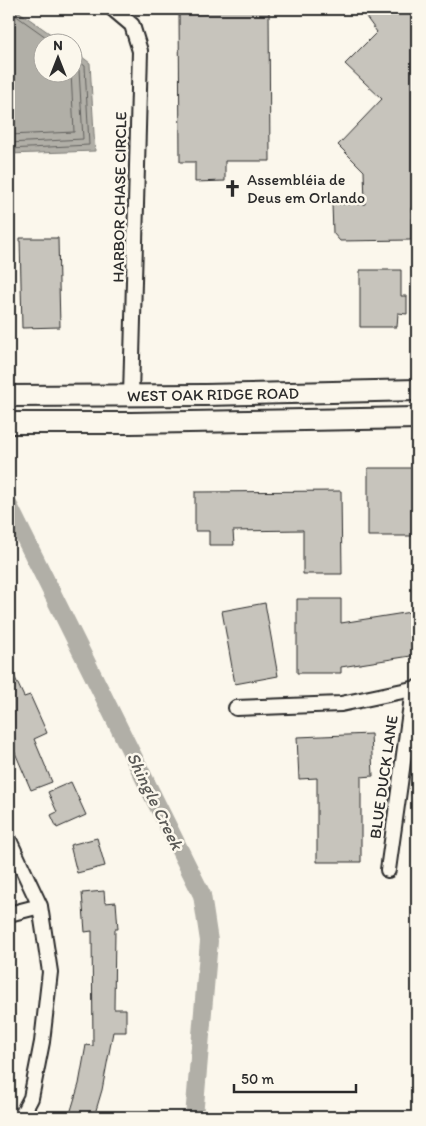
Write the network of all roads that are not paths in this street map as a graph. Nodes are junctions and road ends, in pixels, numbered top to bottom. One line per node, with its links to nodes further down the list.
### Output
1 (113, 9): 4 (street, HARBOR CHASE CIRCLE)
2 (417, 390): 4 (street, WEST OAK RIDGE ROAD)
3 (9, 396): 4 (street, WEST OAK RIDGE ROAD)
4 (131, 396)
5 (417, 404): 7 (street)
6 (417, 418): 7 (street, WEST OAK RIDGE ROAD)
7 (328, 420): 8 (street, WEST OAK RIDGE ROAD)
8 (14, 423)
9 (415, 689): 10 (street); 12 (street, BLUE DUCK LANE)
10 (236, 708)
11 (9, 840): 13 (street)
12 (388, 870)
13 (40, 906): 14 (street); 15 (street)
14 (9, 914)
15 (21, 1117)

